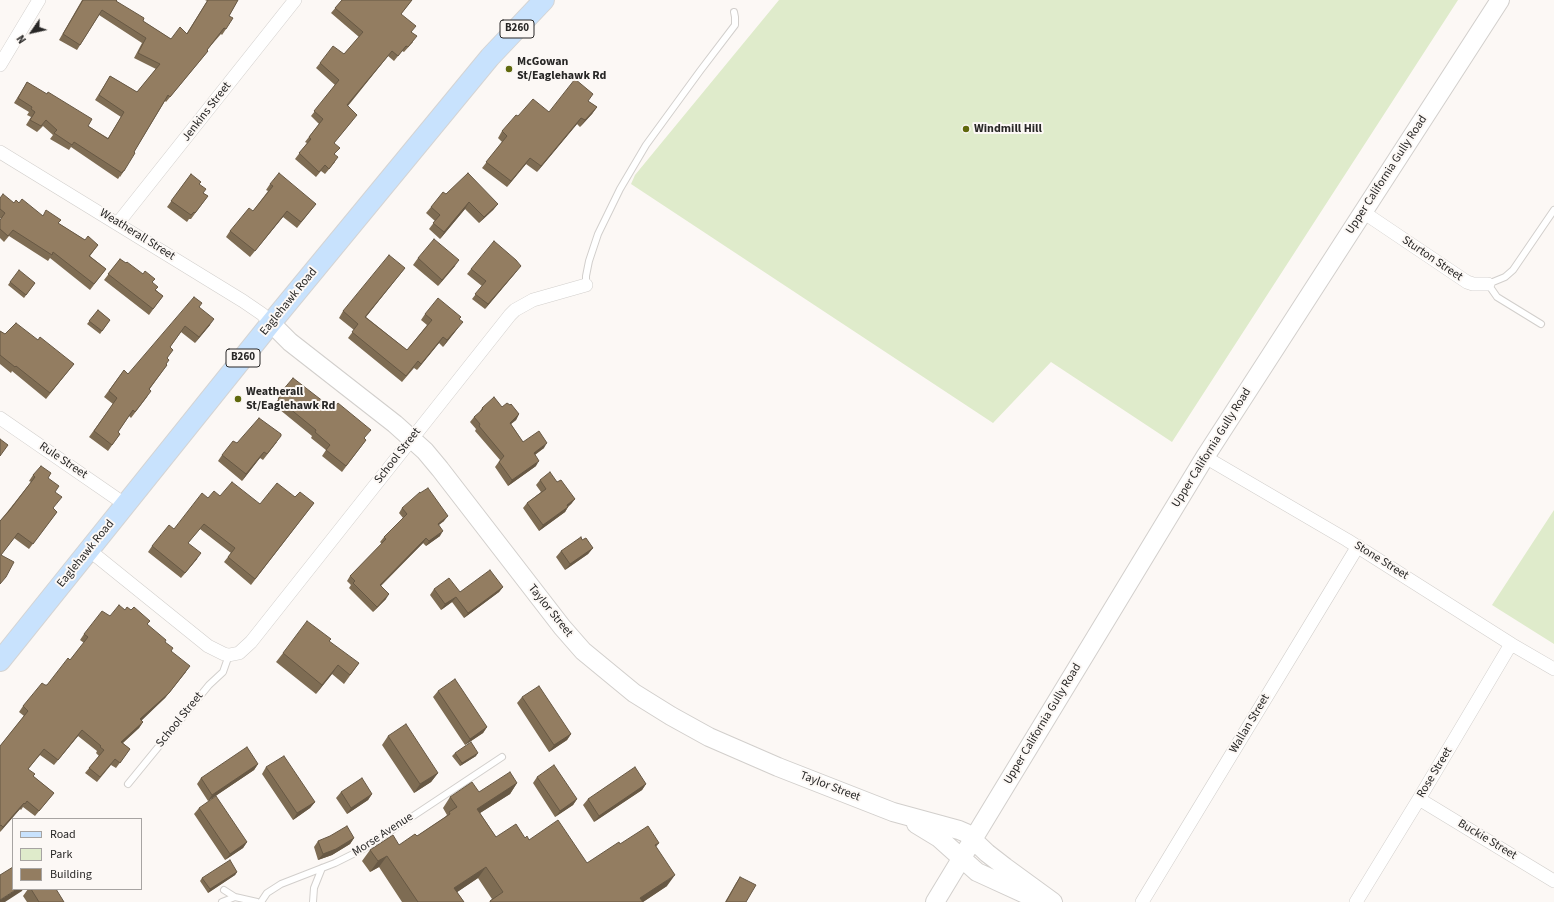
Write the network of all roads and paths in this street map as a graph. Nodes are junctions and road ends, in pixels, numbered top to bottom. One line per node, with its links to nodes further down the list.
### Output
1 (39, 0): 8 (street)
2 (295, 0): 12 (street, Jenkins Street)
3 (527, 0): 7 (main road, Eaglehawk Road / B260)
4 (544, 0): 7 (main road, Eaglehawk Road / B260)
5 (1500, 0): 11 (street, Upper California Gully Road)
6 (734, 12): 14 (lane)
7 (490, 57): 15 (main road, Eaglehawk Road / B260)
8 (0, 65)
9 (0, 152): 12 (street, Weatherall Street)
10 (1554, 210): 13 (lane)
11 (1363, 212): 13 (street, Sturton Street); 19 (street, Upper California Gully Road)
12 (118, 223): 15 (street, Weatherall Street)
13 (1488, 284): 16 (lane)
14 (586, 285): 18 (street, School Street)
15 (271, 323): 18 (street, Taylor Street); 20 (main road, Eaglehawk Road / B260)
16 (1541, 324)
17 (0, 418): 20 (street, Rule Street)
18 (412, 438): 24 (street, School Street); 30 (street, Taylor Street)
19 (1205, 457): 21 (street, Stone Street); 31 (street, Upper California Gully Road)
20 (126, 505): 22 (main road, Eaglehawk Road / B260)
21 (1358, 546): 23 (street, Stone Street); 44 (street, Wallan Street)
22 (89, 550): 24 (street); 25 (main road, Eaglehawk Road / B260)
23 (1511, 644): 26 (street, Stone Street); 29 (street, Rose Street)
24 (229, 655): 28 (lane, School Street)
25 (0, 661)
26 (1554, 669)
27 (502, 757): 33 (lane, Morse Avenue)
28 (128, 784)
29 (1419, 799): 34 (street, Buckie Street); 45 (street, Rose Street)
30 (893, 812): 31 (street, Taylor Street); 32 (street, Taylor Street)
31 (973, 839): 32 (street, Upper California Gully Road); 43 (street, Taylor Street)
32 (961, 858): 41 (street, Upper California Gully Road); 42 (street, Taylor Street)
33 (322, 868): 39 (lane, Morse Avenue); 40 (lane)
34 (1554, 882)
35 (224, 890): 36 (lane)
36 (235, 897): 37 (lane); 38 (lane)
37 (222, 902)
38 (257, 902)
39 (261, 902)
40 (313, 902)
41 (935, 902)
42 (1042, 902)
43 (1053, 902)
44 (1142, 902)
45 (1356, 902)

